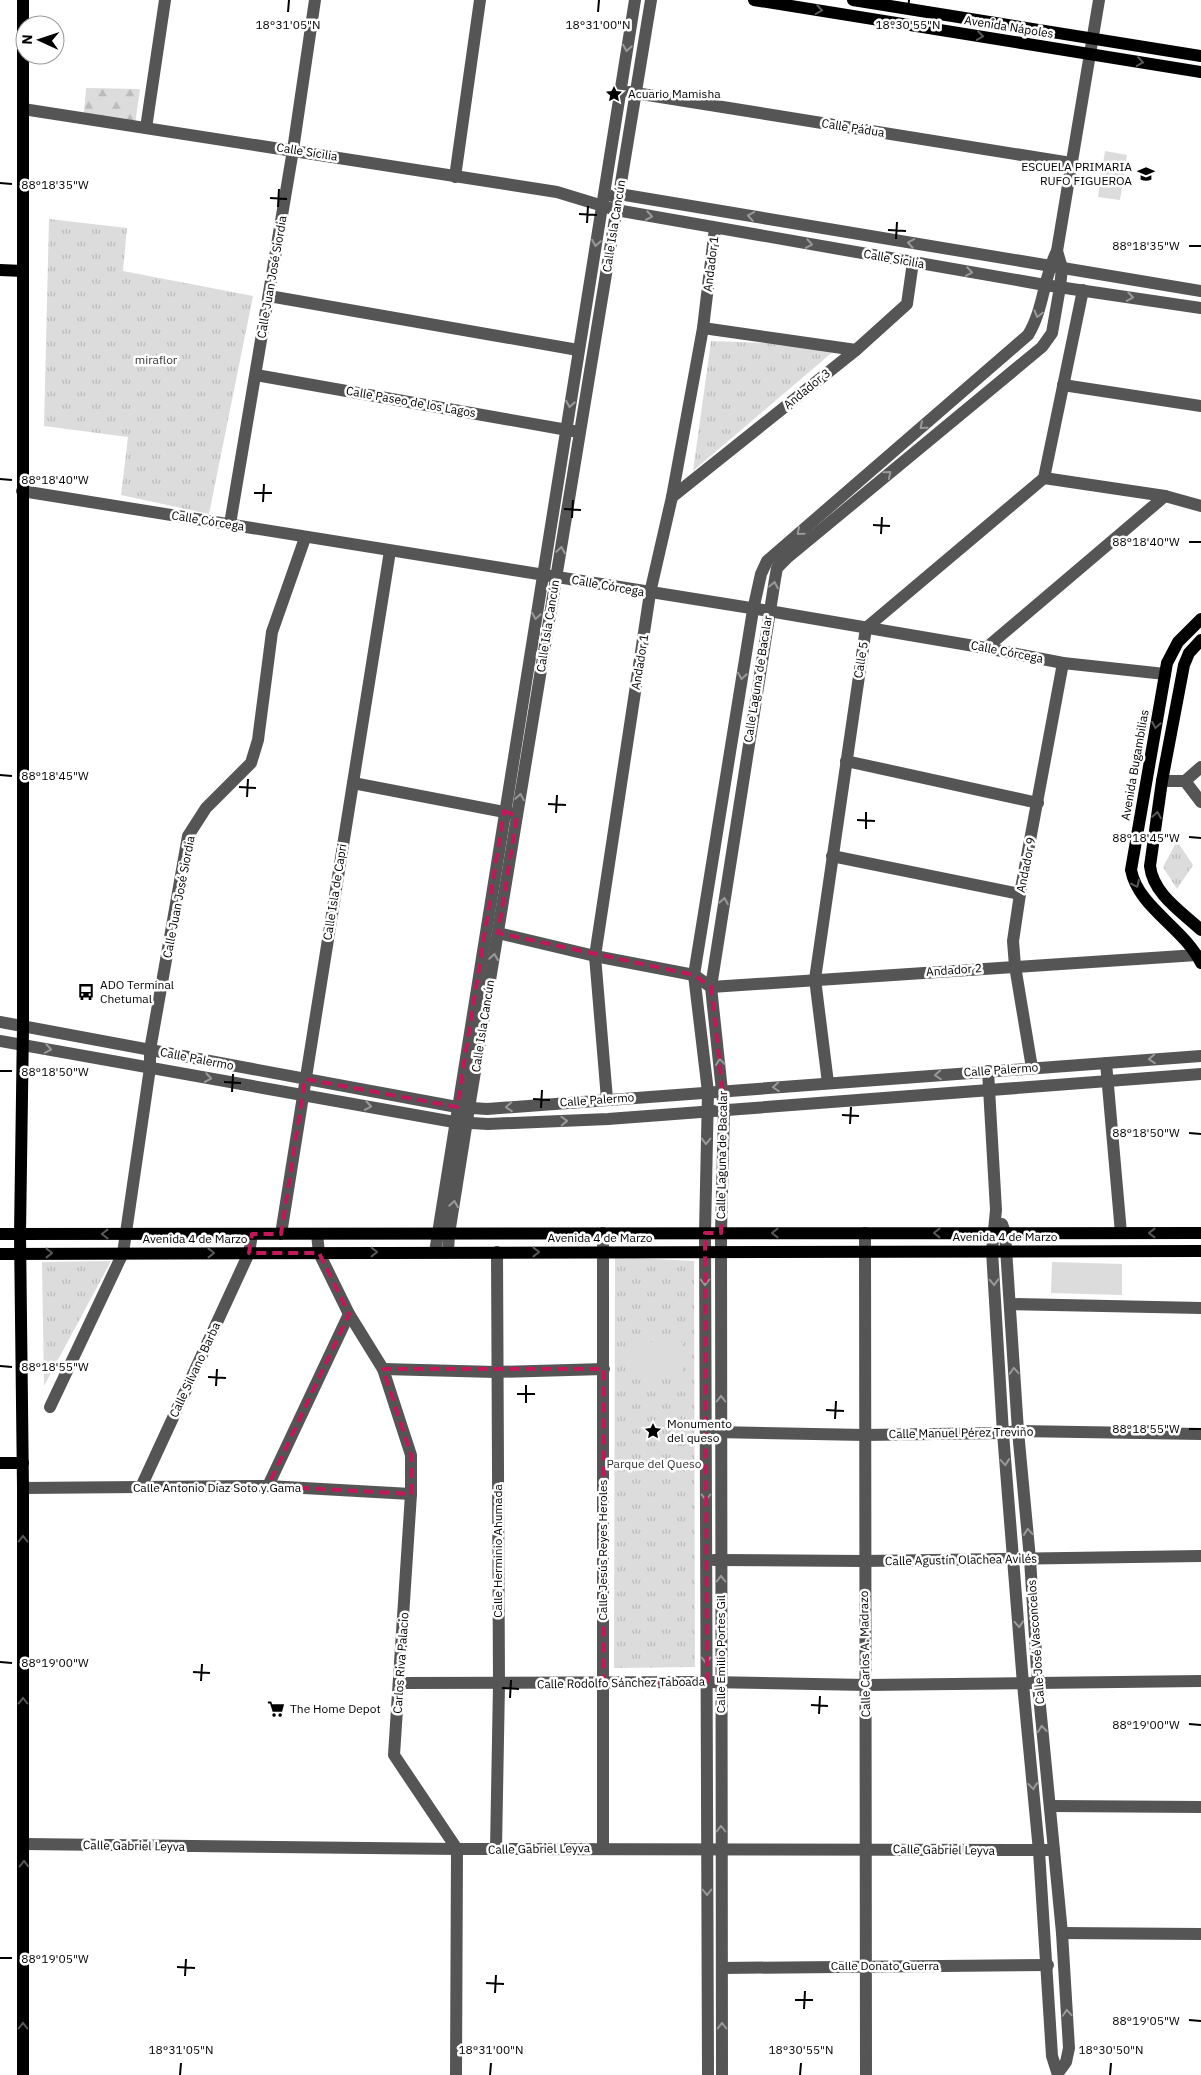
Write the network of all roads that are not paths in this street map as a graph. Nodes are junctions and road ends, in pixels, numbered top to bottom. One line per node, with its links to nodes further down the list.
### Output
1 (23, 0): 16 (main road)
2 (165, 0): 17 (street)
3 (315, 0): 18 (street, Calle Juan José Siordia)
4 (480, 0): 20 (street)
5 (635, 0): 14 (street, Calle Isla Cancún, one-way to 14)
6 (651, 0): 15 (street, Calle Isla Cancún)
7 (754, 0): 11 (main road, Avenida Nápoles, one-way to 11)
8 (853, 0): 10 (main road, Avenida Nápoles)
9 (1099, 0): 10 (street, Calle Laguna de Bacalar)
10 (1093, 38): 11 (street, Calle Laguna de Bacalar); 12 (main road, Avenida Nápoles)
11 (1090, 54): 13 (main road, Avenida Nápoles, one-way to 13); 19 (street, Calle Laguna de Bacalar)
12 (1201, 56)
13 (1201, 72)
14 (620, 91): 15 (street, Calle Pádua); 22 (street, Calle Isla Cancún)
15 (636, 93): 19 (street, Calle Pádua); 21 (street, Calle Isla Cancún)
16 (23, 109): 17 (street, Calle Sicilia); 28 (main road)
17 (146, 128): 18 (street, Calle Sicilia)
18 (293, 150): 20 (street, Calle Sicilia); 33 (street, Calle Juan José Siordia)
19 (1071, 163): 26 (street, Calle Laguna de Bacalar)
20 (455, 177): 22 (street, Calle Sicilia)
21 (619, 194): 22 (street, Calle Sicilia); 23 (street, Calle Isla Cancún); 26 (street, Calle Sicilia, one-way to 21)
22 (602, 202): 23 (street, Calle Sicilia); 36 (street, Calle Isla Cancún, one-way to 36)
23 (616, 210): 24 (street, Calle Sicilia, one-way to 24); 42 (street, Calle Isla Cancún)
24 (715, 228): 25 (street, Calle Sicilia, one-way to 25); 35 (street, Andador 1)
25 (913, 262): 29 (street, Calle Sicilia, one-way to 29); 37 (street, Andador 3)
26 (1055, 267): 29 (street, Calle Laguna de Bacalar); 30 (street, Calle Laguna de Bacalar); 32 (street, Calle Sicilia)
27 (0, 270): 28 (main road)
28 (22, 271): 44 (main road)
29 (1045, 285): 30 (street, Calle Sicilia); 54 (street, Calle Laguna de Bacalar, one-way to 54)
30 (1060, 287): 31 (street, Calle Sicilia); 55 (street, Calle Laguna de Bacalar, one-way to 30)
31 (1083, 290): 34 (street, Calle Sicilia, one-way to 34); 39 (street)
32 (1201, 291)
33 (269, 296): 36 (street); 38 (street, Calle Juan José Siordia)
34 (1201, 308)
35 (702, 328): 37 (street); 46 (street, Andador 1)
36 (578, 350): 41 (street, Calle Isla Cancún, one-way to 41)
37 (856, 350): 46 (street, Andador 3)
38 (256, 375): 41 (street, Calle Paseo de los Lagos); 48 (street, Calle Juan José Siordia)
39 (1063, 385): 40 (street); 43 (street)
40 (1201, 406)
41 (566, 429): 42 (street, Calle Paseo de los Lagos); 51 (street, Calle Isla Cancún)
42 (580, 432): 52 (street, Calle Isla Cancún, one-way to 42)
43 (1044, 478): 45 (street); 57 (street, Calle 5)
44 (22, 491): 48 (street, Calle Córcega); 84 (main road)
45 (1165, 496): 47 (street); 59 (street)
46 (672, 497): 53 (street, Andador 1)
47 (1201, 506)
48 (230, 524): 49 (street, Calle Córcega)
49 (305, 538): 50 (street, Calle Córcega); 87 (street, Calle Juan José Siordia)
50 (390, 550): 51 (street, Calle Córcega); 68 (street, Calle Isla de Capri)
51 (542, 574): 52 (street, Calle Córcega); 71 (street, Calle Isla Cancún, one-way to 71)
52 (556, 576): 53 (street, Calle Córcega); 72 (street, Calle Isla Cancún, one-way to 52)
53 (650, 593): 54 (street, Calle Córcega); 77 (street, Andador 1)
54 (753, 610): 55 (street, Calle Córcega); 80 (street, Calle Laguna de Bacalar, one-way to 80)
55 (769, 611): 57 (street, Calle Córcega); 82 (street, Calle Laguna de Bacalar, one-way to 55)
56 (1201, 619): 61 (main road, Avenida Bugambilias)
57 (866, 628): 59 (street, Calle Córcega); 64 (street, Calle 5)
58 (1201, 640): 63 (main road)
59 (986, 648): 60 (street, Calle Córcega)
60 (1063, 663): 61 (street, Calle Córcega); 69 (street, Andador 9)
61 (1165, 674): 62 (main road, Avenida Bugambilias)
62 (1160, 701): 63 (street); 78 (main road, Avenida Bugambilias, one-way to 78)
63 (1176, 705): 66 (main road)
64 (846, 761): 69 (street); 73 (street, Calle 5)
65 (1201, 767): 67 (street)
66 (1162, 780): 67 (street); 75 (main road, one-way to 66)
67 (1184, 781): 70 (street)
68 (353, 783): 71 (street); 94 (street, Calle Isla de Capri)
69 (1038, 802): 74 (street, Andador 9)
70 (1201, 802)
71 (504, 811): 72 (street); 102 (street, Calle Isla Cancún)
72 (517, 816): 76 (street, Calle Isla Cancún)
73 (832, 856): 74 (street); 81 (street, Calle 5)
74 (1020, 894): 79 (street, Andador 9)
75 (1201, 930)
76 (498, 934): 77 (street); 102 (street, Calle Isla Cancún, one-way to 76)
77 (595, 956): 80 (street); 101 (street, Andador 1)
78 (1199, 959): 79 (street, Andador 2)
79 (1014, 966): 81 (street, Andador 2); 91 (street, Andador 9)
80 (694, 975): 82 (street); 99 (street, Calle Laguna de Bacalar)
81 (815, 979): 82 (street, Andador 2); 96 (street, Calle 5)
82 (711, 987): 98 (street, Calle Laguna de Bacalar, one-way to 82)
83 (0, 1022): 84 (street, Calle Palermo)
84 (23, 1026): 86 (main road); 87 (street, Calle Palermo)
85 (0, 1041): 86 (street, Calle Palermo)
86 (23, 1045): 90 (street, Calle Palermo, one-way to 90); 110 (main road)
87 (150, 1050): 90 (street, Calle Juan José Siordia); 94 (street, Calle Palermo)
88 (1201, 1056): 89 (street, Calle Palermo, one-way to 89)
89 (1106, 1063): 91 (street, Calle Palermo); 95 (street)
90 (150, 1068): 100 (street, Calle Palermo, one-way to 100); 111 (street, Calle Juan José Siordia)
91 (1032, 1068): 92 (street, Calle Palermo)
92 (988, 1071): 96 (street, Calle Palermo, one-way to 96); 97 (street, Calle José Vasconcelos)
93 (1201, 1074): 95 (street, Calle Palermo)
94 (305, 1079): 100 (street, Calle Isla de Capri); 102 (street, Calle Palermo)
95 (1108, 1082): 97 (street, Calle Palermo); 107 (street)
96 (828, 1083): 98 (street, Calle Palermo, one-way to 98)
97 (990, 1090): 103 (street, Calle Palermo); 119 (street, Calle José Vasconcelos)
98 (723, 1091): 99 (street, Calle Palermo); 103 (street, Calle Laguna de Bacalar)
99 (708, 1092): 101 (street, Calle Palermo); 104 (street, Calle Laguna de Bacalar)
100 (303, 1095): 105 (street, Calle Palermo, one-way to 105); 113 (street, Calle Isla de Capri)
101 (607, 1099): 102 (street, Calle Palermo, one-way to 102)
102 (463, 1107): 105 (street, Calle Isla Cancún)
103 (724, 1110): 104 (street, Calle Palermo); 118 (street, Calle Laguna de Bacalar)
104 (707, 1112): 105 (street, Calle Palermo, one-way to 104); 117 (street, Calle Laguna de Bacalar, one-way to 117)
105 (461, 1122): 115 (street, Calle Isla Cancún)
106 (865, 1233): 118 (main road, Avenida 4 de Marzo, one-way to 118); 119 (main road, Avenida 4 de Marzo, one-way to 106); 120 (street, Calle Carlos A. Madrazo)
107 (1121, 1233): 108 (main road, Avenida 4 de Marzo, one-way to 107); 119 (main road, Avenida 4 de Marzo)
108 (1201, 1233)
109 (0, 1234): 110 (main road, Avenida 4 de Marzo)
110 (20, 1234): 111 (main road, Avenida 4 de Marzo, one-way to 110); 133 (main road)
111 (125, 1234): 112 (main road, Avenida 4 de Marzo); 129 (street, Calle Juan José Siordia)
112 (252, 1234): 113 (main road, Avenida 4 de Marzo); 130 (street, Calle Silvano Barba)
113 (281, 1234): 114 (main road, Avenida 4 de Marzo)
114 (317, 1234): 115 (main road, Avenida 4 de Marzo); 131 (street)
115 (442, 1234): 116 (main road, Avenida 4 de Marzo); 124 (street, Calle Isla Cancún)
116 (603, 1234): 117 (main road, Avenida 4 de Marzo); 126 (street, Calle Jesús Reyes Heroles)
117 (705, 1234): 118 (main road, Avenida 4 de Marzo); 127 (street, Calle Emilio Portes Gil)
118 (721, 1234): 128 (street, Calle Emilio Portes Gil)
119 (999, 1234): 121 (street, Calle José Vasconcelos); 122 (street, Calle José Vasconcelos)
120 (865, 1251): 121 (main road, Avenida 4 de Marzo); 128 (main road, Avenida 4 de Marzo); 146 (street, Calle Carlos A. Madrazo)
121 (992, 1251): 122 (main road, Avenida 4 de Marzo); 144 (street, Calle José Vasconcelos, one-way to 144)
122 (1006, 1251): 123 (main road, Avenida 4 de Marzo); 134 (street, Calle José Vasconcelos)
123 (1201, 1251)
124 (442, 1252): 125 (main road, Avenida 4 de Marzo); 131 (main road, Avenida 4 de Marzo, one-way to 124)
125 (497, 1252): 126 (main road, Avenida 4 de Marzo, one-way to 126); 139 (street, Calle Herminio Ahumada)
126 (603, 1252): 127 (main road, Avenida 4 de Marzo); 138 (street, Calle Jesús Reyes Heroles)
127 (705, 1252): 128 (main road, Avenida 4 de Marzo); 141 (street, Calle Emilio Portes Gil, one-way to 141)
128 (721, 1252): 143 (street, Calle Emilio Portes Gil, one-way to 128)
129 (123, 1253): 130 (main road, Avenida 4 de Marzo, one-way to 130); 133 (main road, Avenida 4 de Marzo, one-way to 129); 140 (street, Calle Juan José Siordia)
130 (249, 1253): 131 (main road, Avenida 4 de Marzo); 150 (street, Calle Silvano Barba)
131 (319, 1253): 136 (street, Carlos Riva Palacio)
132 (0, 1254): 133 (main road, Avenida 4 de Marzo)
133 (20, 1254): 148 (main road)
134 (1010, 1304): 135 (street); 142 (street, Calle José Vasconcelos, one-way to 134)
135 (1201, 1308)
136 (349, 1314): 137 (street, Carlos Riva Palacio); 149 (street)
137 (384, 1369): 139 (street); 152 (street, Carlos Riva Palacio)
138 (604, 1369): 139 (street); 163 (street, Calle Jesús Reyes Heroles)
139 (496, 1372): 164 (street, Calle Herminio Ahumada)
140 (50, 1407)
141 (706, 1431): 143 (street, Calle Manuel Pérez Treviño); 155 (street, Calle Emilio Portes Gil, one-way to 155)
142 (1018, 1431): 144 (street, Calle Manuel Pérez Treviño); 145 (street, Calle Manuel Pérez Treviño); 154 (street, Calle José Vasconcelos, one-way to 142)
143 (721, 1433): 146 (street, Calle Manuel Pérez Treviño); 156 (street, Calle Emilio Portes Gil)
144 (1003, 1433): 146 (street, Calle Manuel Pérez Treviño); 157 (street, Calle José Vasconcelos, one-way to 157)
145 (1201, 1434)
146 (866, 1435): 158 (street, Calle Carlos A. Madrazo)
147 (0, 1463): 148 (main road)
148 (23, 1464): 151 (main road)
149 (268, 1486): 150 (street, Calle Antonio Díaz Soto y Gama); 152 (street, Calle Antonio Díaz Soto y Gama)
150 (141, 1487): 151 (street, Calle Antonio Díaz Soto y Gama)
151 (23, 1488): 170 (main road, one-way to 151)
152 (411, 1494): 162 (street, Carlos Riva Palacio)
153 (1201, 1556): 154 (street, Calle Agustín Olachea Avilés)
154 (1030, 1559): 157 (street, Calle Agustín Olachea Avilés); 167 (street, Calle José Vasconcelos)
155 (706, 1560): 156 (street, Calle Agustín Olachea Avilés); 160 (street, Calle Emilio Portes Gil, one-way to 160)
156 (721, 1560): 158 (street, Calle Agustín Olachea Avilés); 161 (street, Calle Emilio Portes Gil, one-way to 156)
157 (1014, 1560): 158 (street, Calle Agustín Olachea Avilés); 165 (street, Calle José Vasconcelos, one-way to 165)
158 (864, 1561): 166 (street, Calle Carlos A. Madrazo)
159 (1201, 1681): 167 (street, Calle Rodolfo Sánchez Taboada)
160 (706, 1682): 161 (street, Calle Rodolfo Sánchez Taboada); 163 (street, Calle Rodolfo Sánchez Taboada); 175 (street, Calle Emilio Portes Gil)
161 (721, 1682): 166 (street, Calle Rodolfo Sánchez Taboada); 172 (street, Calle Emilio Portes Gil, one-way to 161)
162 (400, 1683): 164 (street, Calle Rodolfo Sánchez Taboada); 173 (street, Carlos Riva Palacio)
163 (603, 1683): 164 (street, Calle Rodolfo Sánchez Taboada); 171 (street, Calle Jesús Reyes Heroles)
164 (499, 1684): 174 (street, Calle Herminio Ahumada)
165 (1023, 1684): 166 (street, Calle Rodolfo Sánchez Taboada); 167 (street, Calle Rodolfo Sánchez Taboada); 178 (street, Calle José Vasconcelos, one-way to 178)
166 (867, 1685): 176 (street, Calle Carlos A. Madrazo)
167 (1038, 1685): 168 (street, Calle José Vasconcelos, one-way to 167)
168 (1050, 1806): 169 (street); 177 (street, Calle José Vasconcelos)
169 (1201, 1807)
170 (24, 1844): 173 (street, Calle Gabriel Leyva); 185 (main road, one-way to 170)
171 (603, 1848): 174 (street, Calle Gabriel Leyva); 175 (street, Calle Gabriel Leyva)
172 (722, 1848): 175 (street, Calle Gabriel Leyva); 176 (street, Calle Gabriel Leyva); 183 (street, Calle Emilio Portes Gil)
173 (457, 1849): 174 (street, Calle Gabriel Leyva); 186 (street)
174 (496, 1849)
175 (707, 1849): 187 (street, Calle Emilio Portes Gil, one-way to 187)
176 (866, 1849): 178 (street, Calle Gabriel Leyva); 182 (street, Calle Carlos A. Madrazo)
177 (1054, 1850): 178 (street, Calle Gabriel Leyva); 179 (street, Calle José Vasconcelos)
178 (1039, 1851): 181 (street, Calle José Vasconcelos)
179 (1062, 1933): 180 (street); 184 (street, Calle José Vasconcelos, one-way to 179)
180 (1201, 1934)
181 (1048, 1965): 182 (street, Calle Donato Guerra); 184 (street, Calle José Vasconcelos)
182 (864, 1966): 183 (street, Calle Donato Guerra); 189 (street, Calle Carlos A. Madrazo)
183 (722, 1968): 188 (street, Calle Emilio Portes Gil, one-way to 183)
184 (1058, 2074)
185 (23, 2075)
186 (456, 2075)
187 (708, 2075)
188 (722, 2075)
189 (866, 2075)

